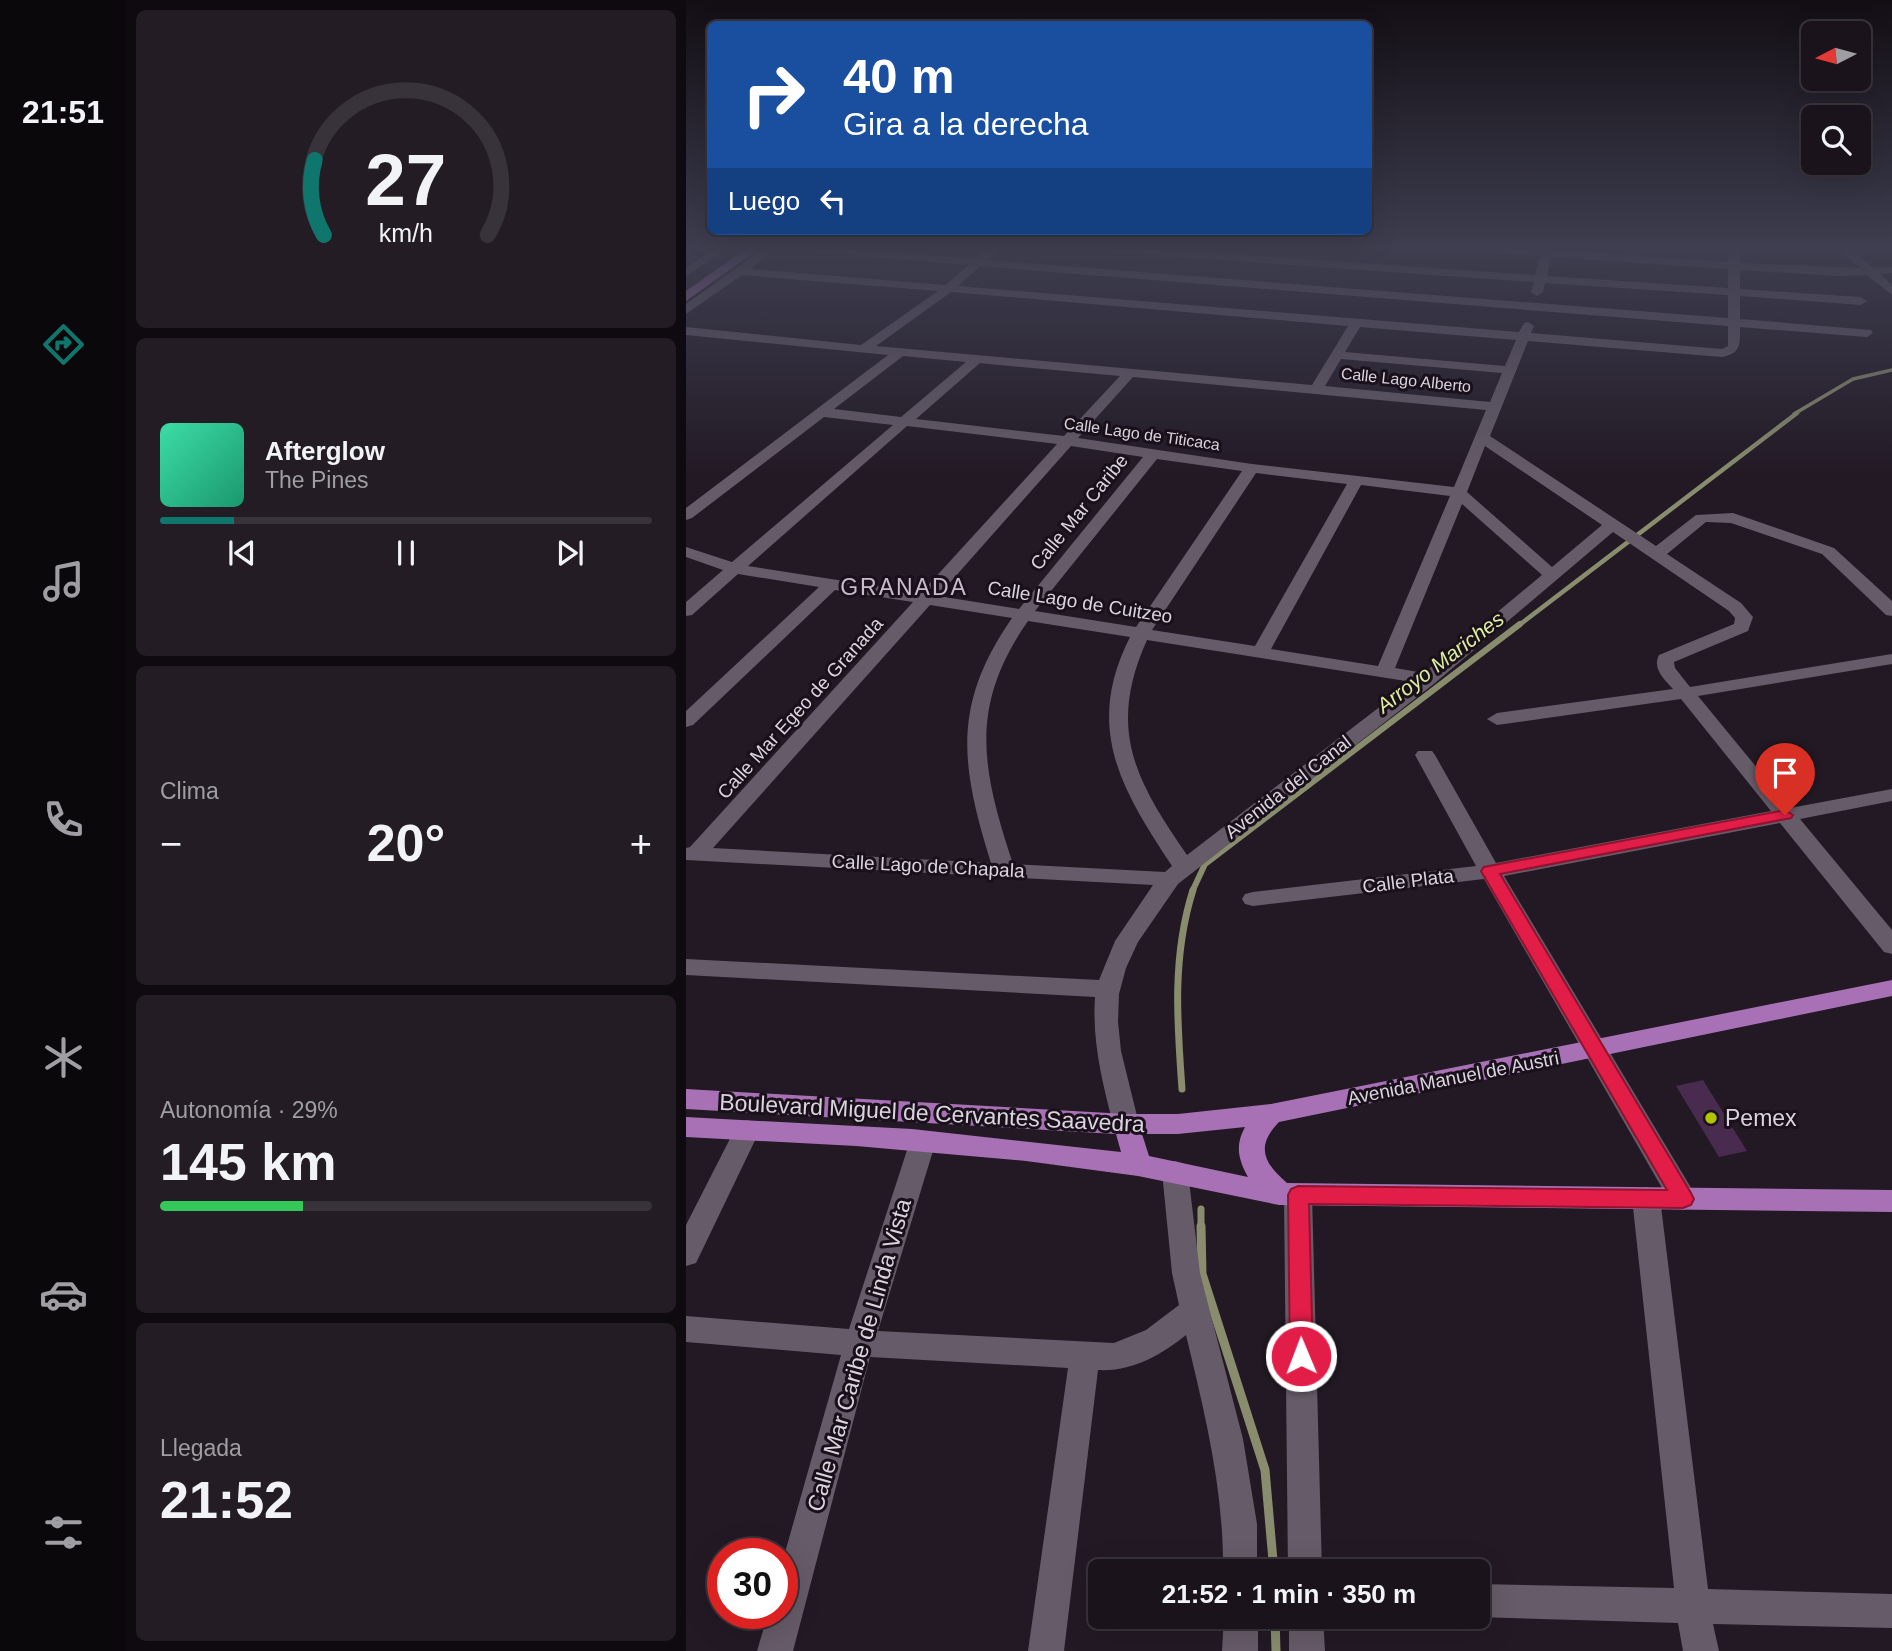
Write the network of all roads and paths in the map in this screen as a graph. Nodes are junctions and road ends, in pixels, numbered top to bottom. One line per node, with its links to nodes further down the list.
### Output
1 (900, 323): 8 (street)
2 (1356, 323): 7 (street); 10 (street)
3 (1529, 323): 7 (street)
4 (1734, 323): 6 (street); 7 (street)
5 (686, 331): 8 (street, Calle Lago Alberto)
6 (1867, 333)
7 (1525, 337): 12 (street)
8 (863, 349): 9 (street, Calle Lago Alberto)
9 (899, 353): 11 (street, Calle Lago Alberto); 16 (street)
10 (1338, 355): 12 (street); 14 (street)
11 (977, 359): 13 (street, Calle Lago Alberto); 17 (street)
12 (1511, 370): 15 (street)
13 (1131, 371): 14 (street, Calle Lago Alberto); 19 (street, Calle Mar Egeo de Granada)
14 (1317, 388): 15 (street, Calle Lago Alberto)
15 (1495, 407): 18 (street)
16 (820, 412): 17 (street, Calle Lago de Titicaca); 24 (street)
17 (908, 421): 19 (street, Calle Lago de Titicaca); 28 (street)
18 (1483, 438): 23 (street); 25 (street)
19 (1068, 440): 20 (street, Calle Lago de Titicaca); 31 (street, Calle Mar Egeo de Granada)
20 (1153, 454): 21 (street, Calle Lago de Titicaca); 34 (street, Calle Mar Caribe)
21 (1252, 468): 22 (street, Calle Lago de Titicaca); 35 (street)
22 (1357, 479): 23 (street, Calle Lago de Titicaca); 36 (street)
23 (1458, 492): 29 (street); 38 (street)
24 (686, 515)
25 (1620, 530): 26 (street); 29 (street, Avenida del Canal)
26 (1650, 550): 32 (street); 40 (street)
27 (686, 552): 28 (street, Calle Lago de Cuitzeo)
28 (735, 569): 30 (street, Calle Lago de Cuitzeo); 33 (street)
29 (1552, 576): 39 (street, Avenida del Canal)
30 (832, 584): 31 (street, Calle Lago de Cuitzeo); 42 (street)
31 (926, 599): 34 (street, Calle Lago de Cuitzeo); 46 (street, Calle Mar Egeo de Granada)
32 (1887, 607)
33 (686, 611)
34 (1021, 615): 35 (street, Calle Lago de Cuitzeo); 47 (street, Calle Mar Caribe)
35 (1139, 633): 36 (street, Calle Lago de Cuitzeo); 49 (street)
36 (1261, 651): 38 (street, Calle Lago de Cuitzeo)
37 (1892, 659): 40 (street)
38 (1385, 671): 39 (street, Calle Lago de Cuitzeo)
39 (1428, 679): 49 (street, Avenida del Canal)
40 (1685, 693): 41 (street); 45 (street)
41 (1497, 719)
42 (686, 721)
43 (1425, 755): 48 (street)
44 (1892, 795): 45 (street, Calle Plata)
45 (1785, 815): 48 (street, Calle Plata); 51 (street)
46 (691, 854): 47 (street, Calle Lago de Chapala)
47 (1004, 870): 49 (street, Calle Lago de Chapala)
48 (1490, 871): 50 (street, Calle Plata); 55 (street)
49 (1177, 873): 54 (street, Avenida del Canal)
50 (1253, 899)
51 (1892, 946)
52 (686, 967): 54 (street)
53 (1892, 988): 55 (main road, Avenida Manuel de Austri)
54 (1107, 989): 58 (street, Avenida del Canal)
55 (1594, 1049): 57 (main road, Avenida Manuel de Austri); 67 (street)
56 (686, 1099): 58 (main road, Boulevard Miguel de Cervantes Saavedra)
57 (1271, 1114): 59 (main road, Avenida Manuel de Austri); 65 (main road)
58 (1126, 1124): 59 (main road, Boulevard Miguel de Cervantes Saavedra); 63 (main road)
59 (1178, 1124)
60 (686, 1127): 61 (main road, Boulevard Miguel de Cervantes Saavedra)
61 (747, 1130): 62 (main road, Boulevard Miguel de Cervantes Saavedra); 69 (street)
62 (923, 1141): 63 (main road, Boulevard Miguel de Cervantes Saavedra); 72 (street, Calle Mar Caribe de Linda Vista)
63 (1138, 1165): 64 (main road, Boulevard Miguel de Cervantes Saavedra)
64 (1175, 1172): 65 (main road, Boulevard Miguel de Cervantes Saavedra); 70 (street)
65 (1289, 1194): 66 (main road, Boulevard Miguel de Cervantes Saavedra); 75 (street)
66 (1646, 1198): 67 (main road, Boulevard Miguel de Cervantes Saavedra); 77 (street)
67 (1683, 1199): 68 (main road, Boulevard Miguel de Cervantes Saavedra)
68 (1892, 1201)
69 (686, 1254)
70 (1195, 1311): 73 (street); 74 (street)
71 (686, 1329): 72 (street)
72 (859, 1343): 73 (street); 81 (street, Calle Mar Caribe de Linda Vista)
73 (1085, 1356): 82 (street)
74 (1240, 1559)
75 (1303, 1559)
76 (1490, 1601): 77 (street)
77 (1693, 1608): 78 (street); 85 (street)
78 (1892, 1611)
79 (1241, 1629): 83 (street)
80 (1306, 1629): 84 (street)
81 (775, 1651)
82 (1046, 1651)
83 (1240, 1651)
84 (1307, 1651)
85 (1701, 1651)

